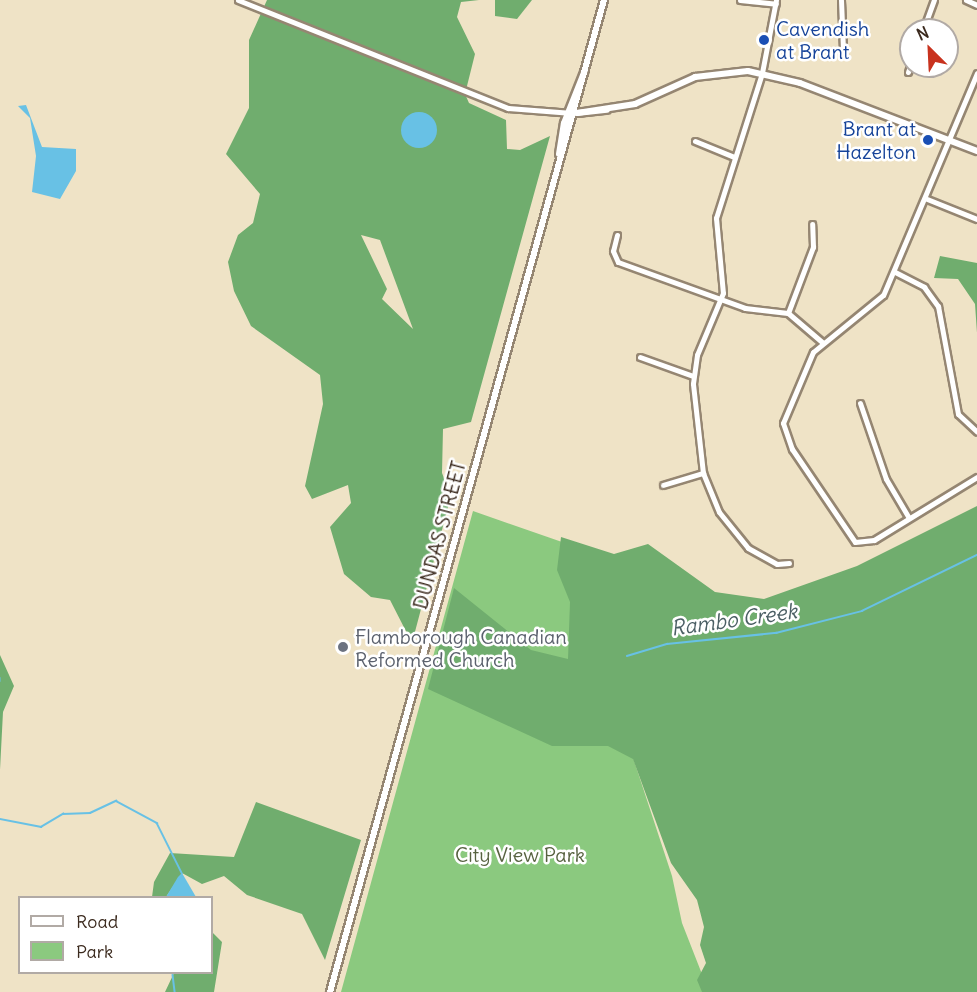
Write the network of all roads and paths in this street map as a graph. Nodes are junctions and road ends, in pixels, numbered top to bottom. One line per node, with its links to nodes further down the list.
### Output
1 (238, 0): 16 (street)
2 (604, 0): 11 (main road, DUNDAS STREET)
3 (740, 0): 7 (street)
4 (841, 0): 10 (street)
5 (934, 0): 9 (street)
6 (966, 0): 8 (street)
7 (776, 2): 12 (street)
8 (977, 5)
9 (927, 18)
10 (843, 50)
11 (585, 69): 16 (main road, DUNDAS STREET); 17 (main road, DUNDAS STREET)
12 (762, 73): 17 (main road); 19 (main road); 22 (street)
13 (977, 73): 14 (street)
14 (969, 94): 15 (street); 19 (street)
15 (977, 97)
16 (567, 113): 17 (street); 21 (main road, DUNDAS STREET)
17 (576, 113): 21 (main road, DUNDAS STREET)
18 (695, 141): 22 (street)
19 (950, 141): 20 (main road); 23 (street)
20 (977, 151)
21 (559, 156): 40 (main road, DUNDAS STREET)
22 (734, 157): 28 (street)
23 (927, 199): 24 (street); 27 (street)
24 (977, 219)
25 (812, 224): 29 (street)
26 (617, 235): 28 (street)
27 (895, 272): 30 (street); 34 (street)
28 (721, 300): 29 (street); 32 (street)
29 (789, 313): 30 (street)
30 (822, 342): 38 (street)
31 (640, 357): 32 (street)
32 (693, 376): 35 (street)
33 (860, 403): 38 (street)
34 (977, 432)
35 (703, 473): 37 (street); 39 (street)
36 (977, 477): 38 (street)
37 (663, 485)
38 (909, 518)
39 (789, 563)
40 (330, 992)

